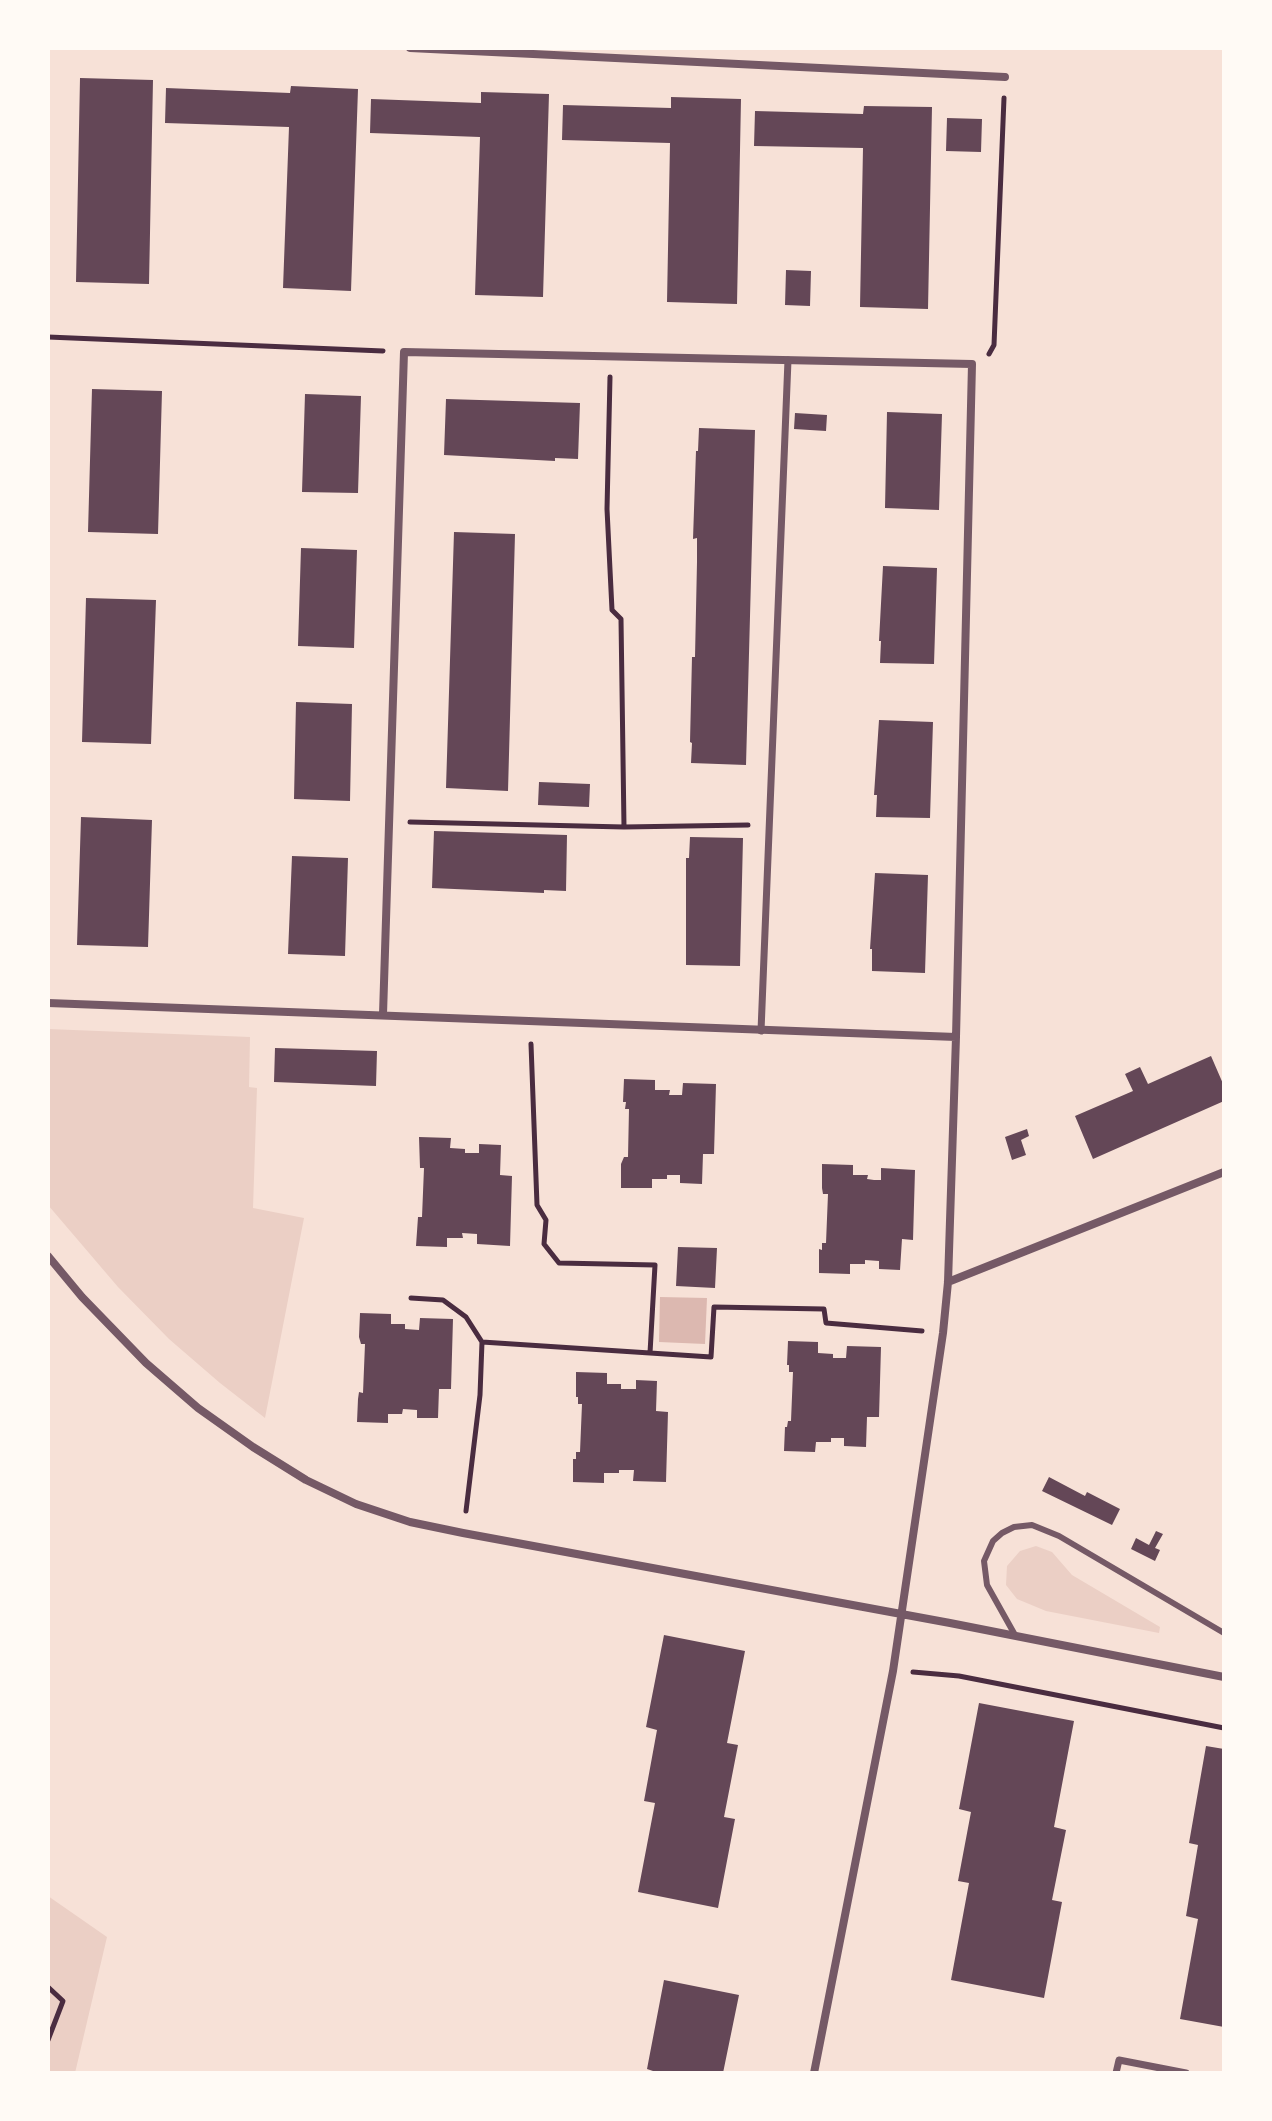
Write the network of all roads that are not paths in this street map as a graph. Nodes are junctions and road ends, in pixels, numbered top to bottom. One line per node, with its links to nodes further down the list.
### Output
1 (410, 48): 2 (street)
2 (1005, 77)
3 (788, 360): 5 (street); 6 (street); 7 (street)
4 (48, 1003): 5 (street)
5 (383, 1014): 6 (street)
6 (761, 1031): 7 (street)
7 (956, 1037): 10 (street)
8 (1224, 1172): 10 (street)
9 (48, 1256): 11 (street)
10 (948, 1282): 11 (street)
11 (902, 1614): 13 (street); 15 (street)
12 (1224, 1633): 13 (lane)
13 (1015, 1635): 14 (street)
14 (1224, 1677)
15 (814, 2073)
16 (1116, 2073): 17 (street)
17 (1186, 2073)

